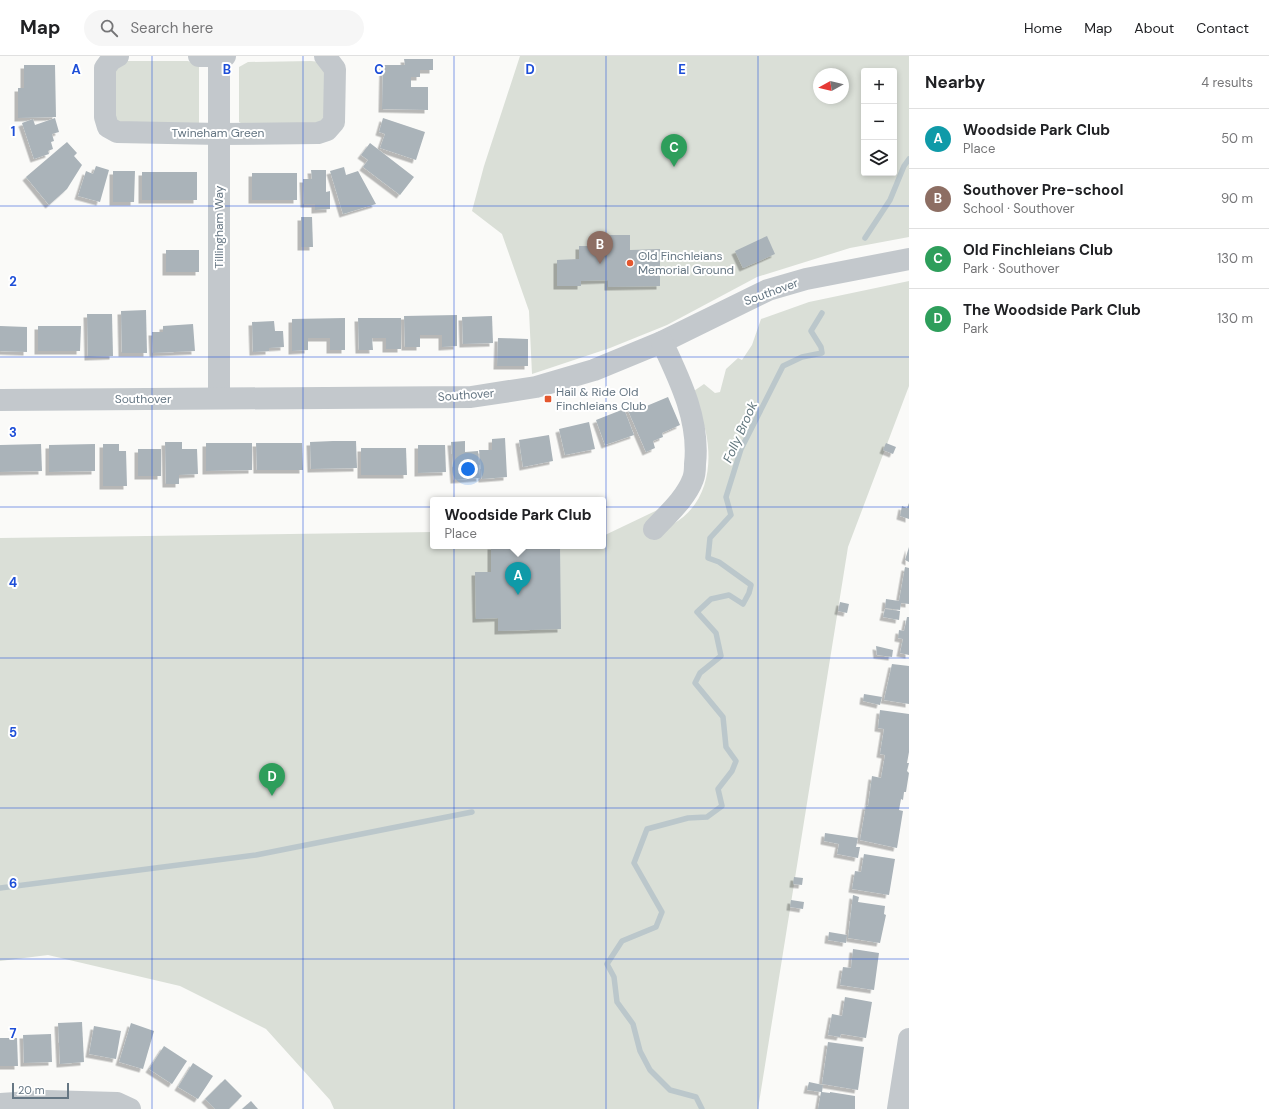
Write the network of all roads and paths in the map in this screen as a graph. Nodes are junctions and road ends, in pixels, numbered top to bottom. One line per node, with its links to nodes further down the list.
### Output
1 (118, 56): 6 (street, Twineham Green)
2 (199, 56): 3 (street)
3 (219, 56): 4 (street); 6 (street, Tillingham Way)
4 (225, 56)
5 (325, 56): 6 (street, Twineham Green)
6 (220, 134): 9 (street, Tillingham Way)
7 (909, 259): 8 (street, Southover)
8 (662, 342): 9 (street, Southover); 11 (street)
9 (219, 398): 10 (street, Southover)
10 (0, 400)
11 (654, 529)
12 (909, 1039): 14 (street)
13 (0, 1104): 15 (street)
14 (902, 1104)
15 (130, 1109)

